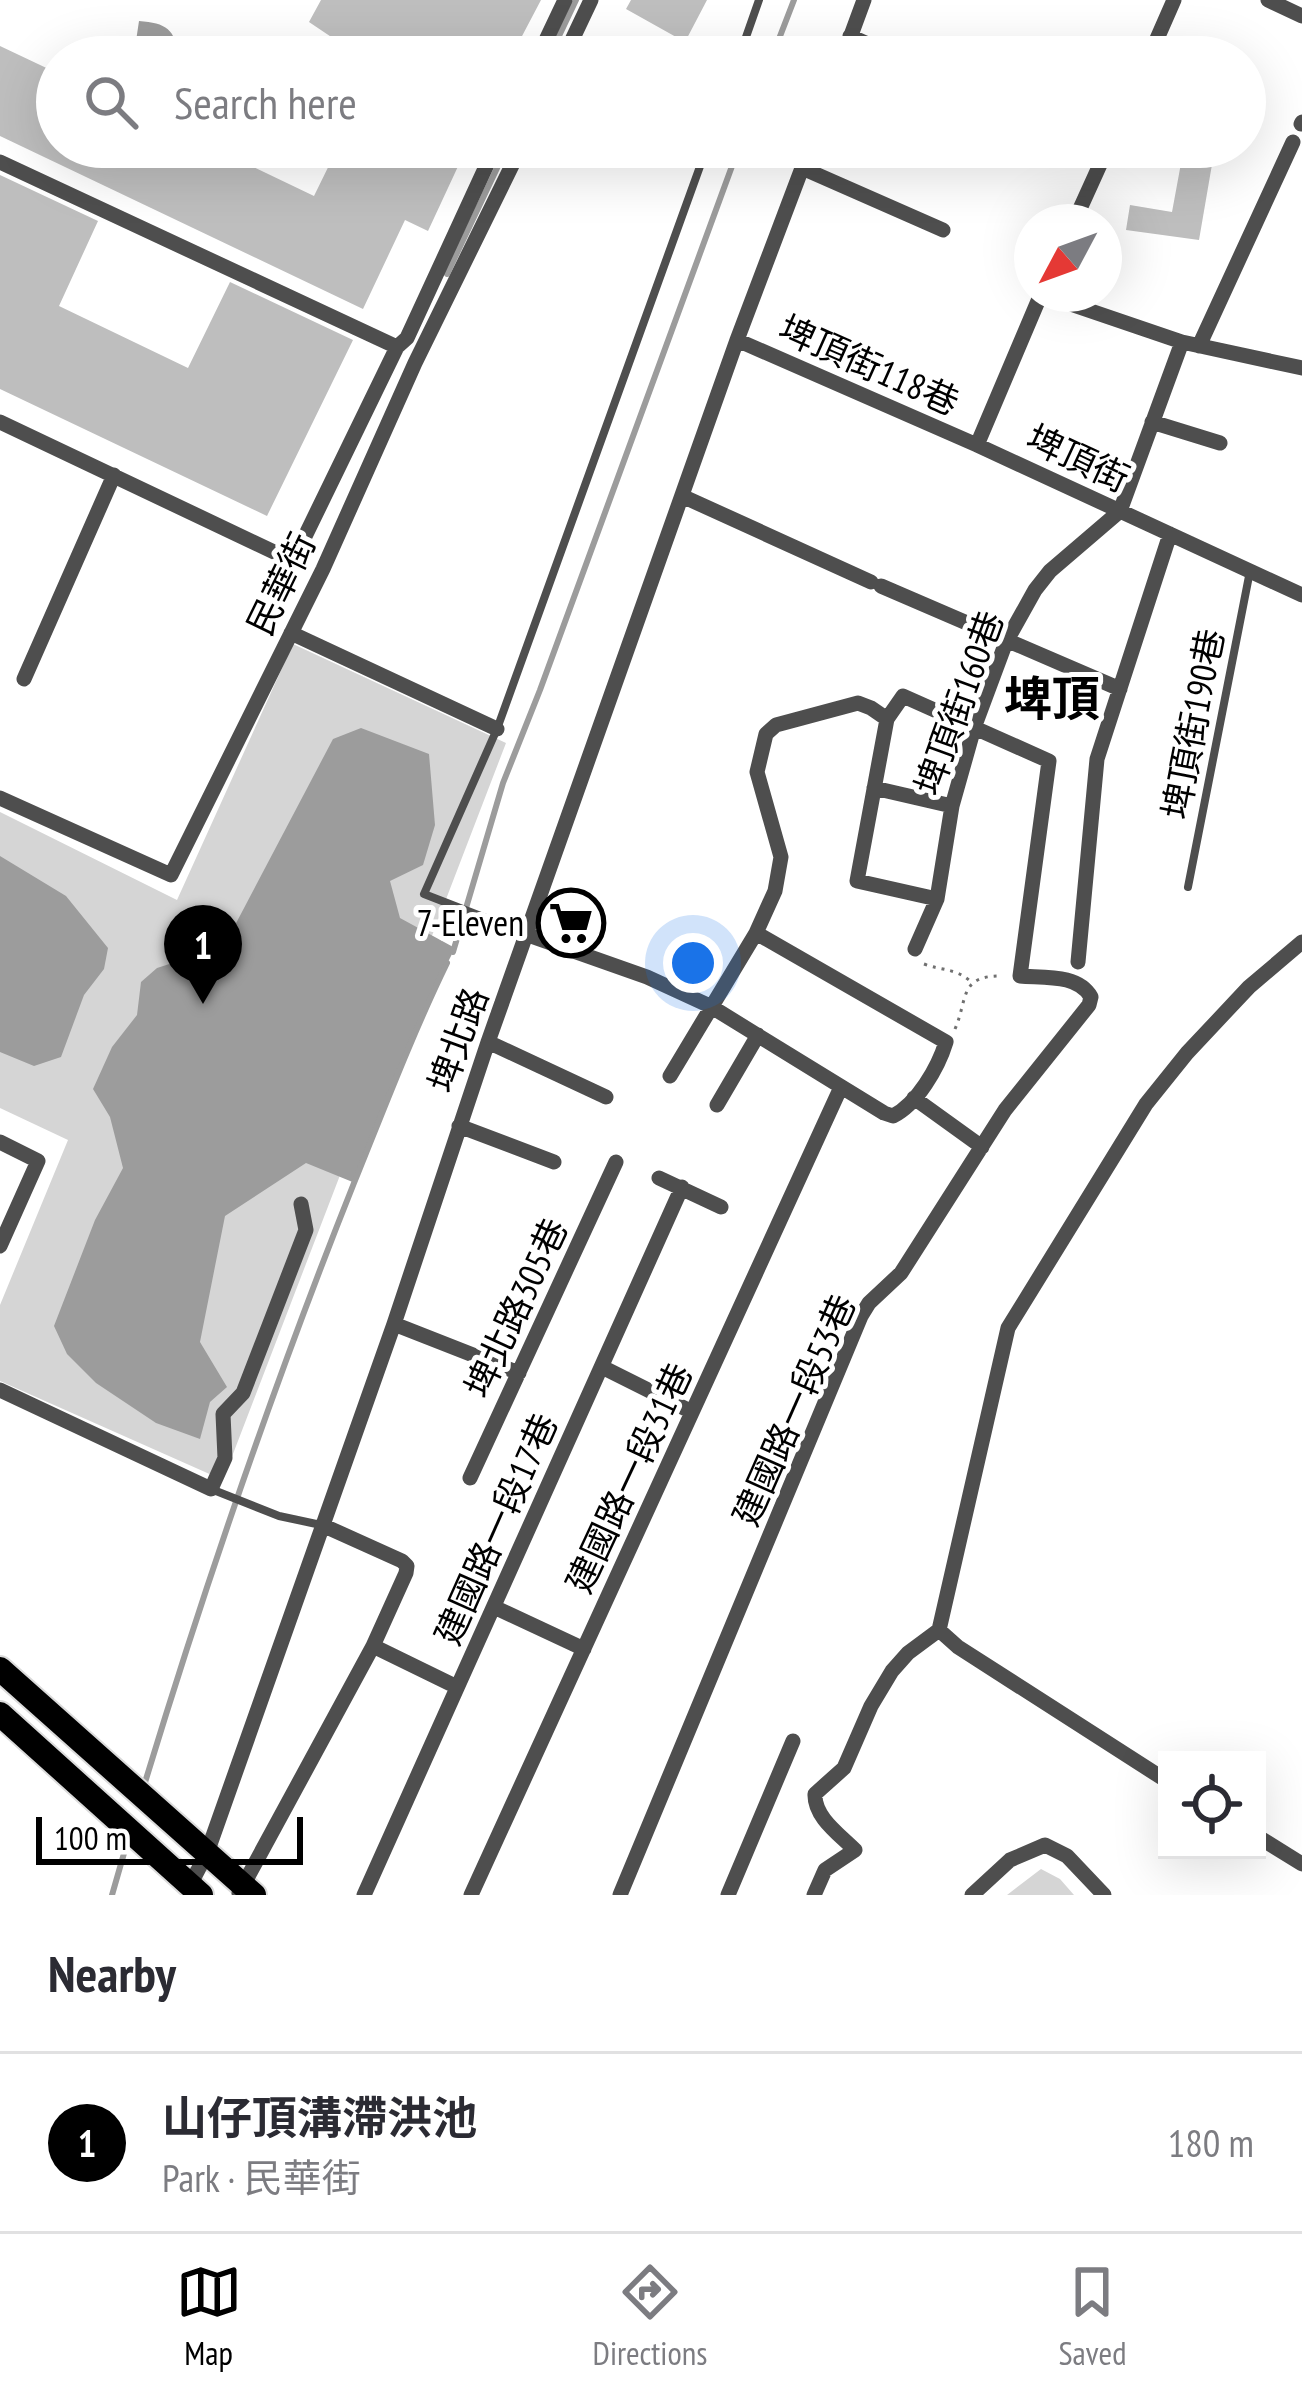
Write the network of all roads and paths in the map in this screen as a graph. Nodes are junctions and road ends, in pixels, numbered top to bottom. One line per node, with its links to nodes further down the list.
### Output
1 (565, 0): 8 (street)
2 (591, 0): 9 (street)
3 (759, 0): 10 (lane)
4 (864, 0): 11 (street)
5 (1174, 0): 12 (street)
6 (1268, 0): 7 (street)
7 (1302, 16)
8 (548, 36)
9 (574, 36)
10 (746, 36)
11 (850, 36)
12 (1158, 36)
13 (1293, 142): 26 (street)
14 (0, 162): 27 (street)
15 (485, 168): 27 (street)
16 (510, 168): 39 (street, 民華街)
17 (698, 168): 45 (lane)
18 (802, 168): 21 (street); 24 (street, 埤北路)
19 (1098, 168): 20 (street)
20 (1082, 204)
21 (944, 230)
22 (1033, 312): 32 (street, 埤頂街)
23 (1094, 312): 25 (street)
24 (737, 340): 32 (street, 埤頂街118巷); 34 (street, 埤北路)
25 (1181, 342): 26 (street); 30 (street)
26 (1199, 346): 28 (street)
27 (397, 347): 33 (street)
28 (1302, 372)
29 (0, 422): 33 (street)
30 (1153, 422): 31 (street); 35 (street)
31 (1220, 442)
32 (976, 445): 35 (street, 埤頂街)
33 (114, 475): 41 (street)
34 (682, 496): 40 (street); 52 (street, 埤北路)
35 (1120, 511): 36 (street, 埤頂街); 40 (street, 埤頂街160巷)
36 (1170, 534): 37 (street, 埤頂街); 42 (street)
37 (1250, 571): 38 (street, 埤頂街); 49 (lane, 埤頂街190巷)
38 (1302, 596)
39 (291, 633): 45 (street); 47 (street, 民華街)
40 (1006, 642): 42 (street); 44 (street, 埤頂街160巷)
41 (24, 679)
42 (1120, 689): 55 (street)
43 (887, 719): 44 (street); 46 (street); 51 (street)
44 (974, 728): 48 (street, 埤頂街160巷); 56 (street)
45 (497, 729): 52 (lane)
46 (874, 788): 48 (street); 50 (street)
47 (0, 798)
48 (952, 806): 50 (street, 埤頂街160巷)
49 (1188, 887)
50 (937, 899): 54 (street, 埤頂街160巷)
51 (756, 933): 58 (street); 61 (street)
52 (528, 935): 58 (street); 60 (street, 埤北路)
53 (1302, 942): 86 (street)
54 (915, 949): 57 (path)
55 (1078, 962)
56 (1020, 976): 57 (path); 69 (street, 建國路一段53巷)
57 (971, 983): 61 (path)
58 (710, 1006): 59 (street); 62 (street)
59 (758, 1036): 63 (street); 66 (street)
60 (488, 1042): 64 (street); 67 (street, 埤北路)
61 (946, 1042): 65 (street)
62 (670, 1076)
63 (841, 1087): 65 (street); 81 (street, 建國路一段31巷)
64 (606, 1097)
65 (914, 1098): 69 (street)
66 (718, 1105)
67 (459, 1126): 70 (street); 77 (street, 埤北路)
68 (0, 1142): 76 (street)
69 (982, 1147): 101 (street, 建國路一段53巷)
70 (554, 1162)
71 (616, 1162): 79 (street, 埤北路305巷)
72 (659, 1178): 73 (street)
73 (682, 1187): 75 (street); 78 (street, 建國路一段17巷)
74 (301, 1204): 83 (street)
75 (721, 1207)
76 (0, 1246)
77 (394, 1324): 79 (street); 84 (street, 埤北路)
78 (602, 1367): 81 (street); 85 (street, 建國路一段17巷)
79 (519, 1373): 82 (street, 埤北路305巷)
80 (0, 1390): 83 (street)
81 (692, 1412): 88 (street, 建國路一段31巷)
82 (470, 1478)
83 (211, 1489): 84 (lane)
84 (322, 1525): 87 (street); 95 (street, 埤北路)
85 (494, 1607): 88 (street); 90 (street, 建國路一段17巷)
86 (939, 1630): 93 (street); 103 (street)
87 (373, 1646): 90 (street); 98 (street)
88 (584, 1648): 100 (street, 建國路一段31巷)
89 (0, 1669): 95 (main road)
90 (458, 1688): 99 (street, 建國路一段17巷)
91 (0, 1714): 97 (main road)
92 (793, 1741): 102 (street)
93 (1158, 1775)
94 (1266, 1842): 96 (street)
95 (200, 1846): 97 (street, 埤北路); 98 (main road)
96 (1302, 1864)
97 (188, 1883)
98 (245, 1892)
99 (364, 1895)
100 (471, 1895)
101 (620, 1895)
102 (728, 1895)
103 (814, 1895)
104 (972, 1895): 105 (street)
105 (1104, 1895)

